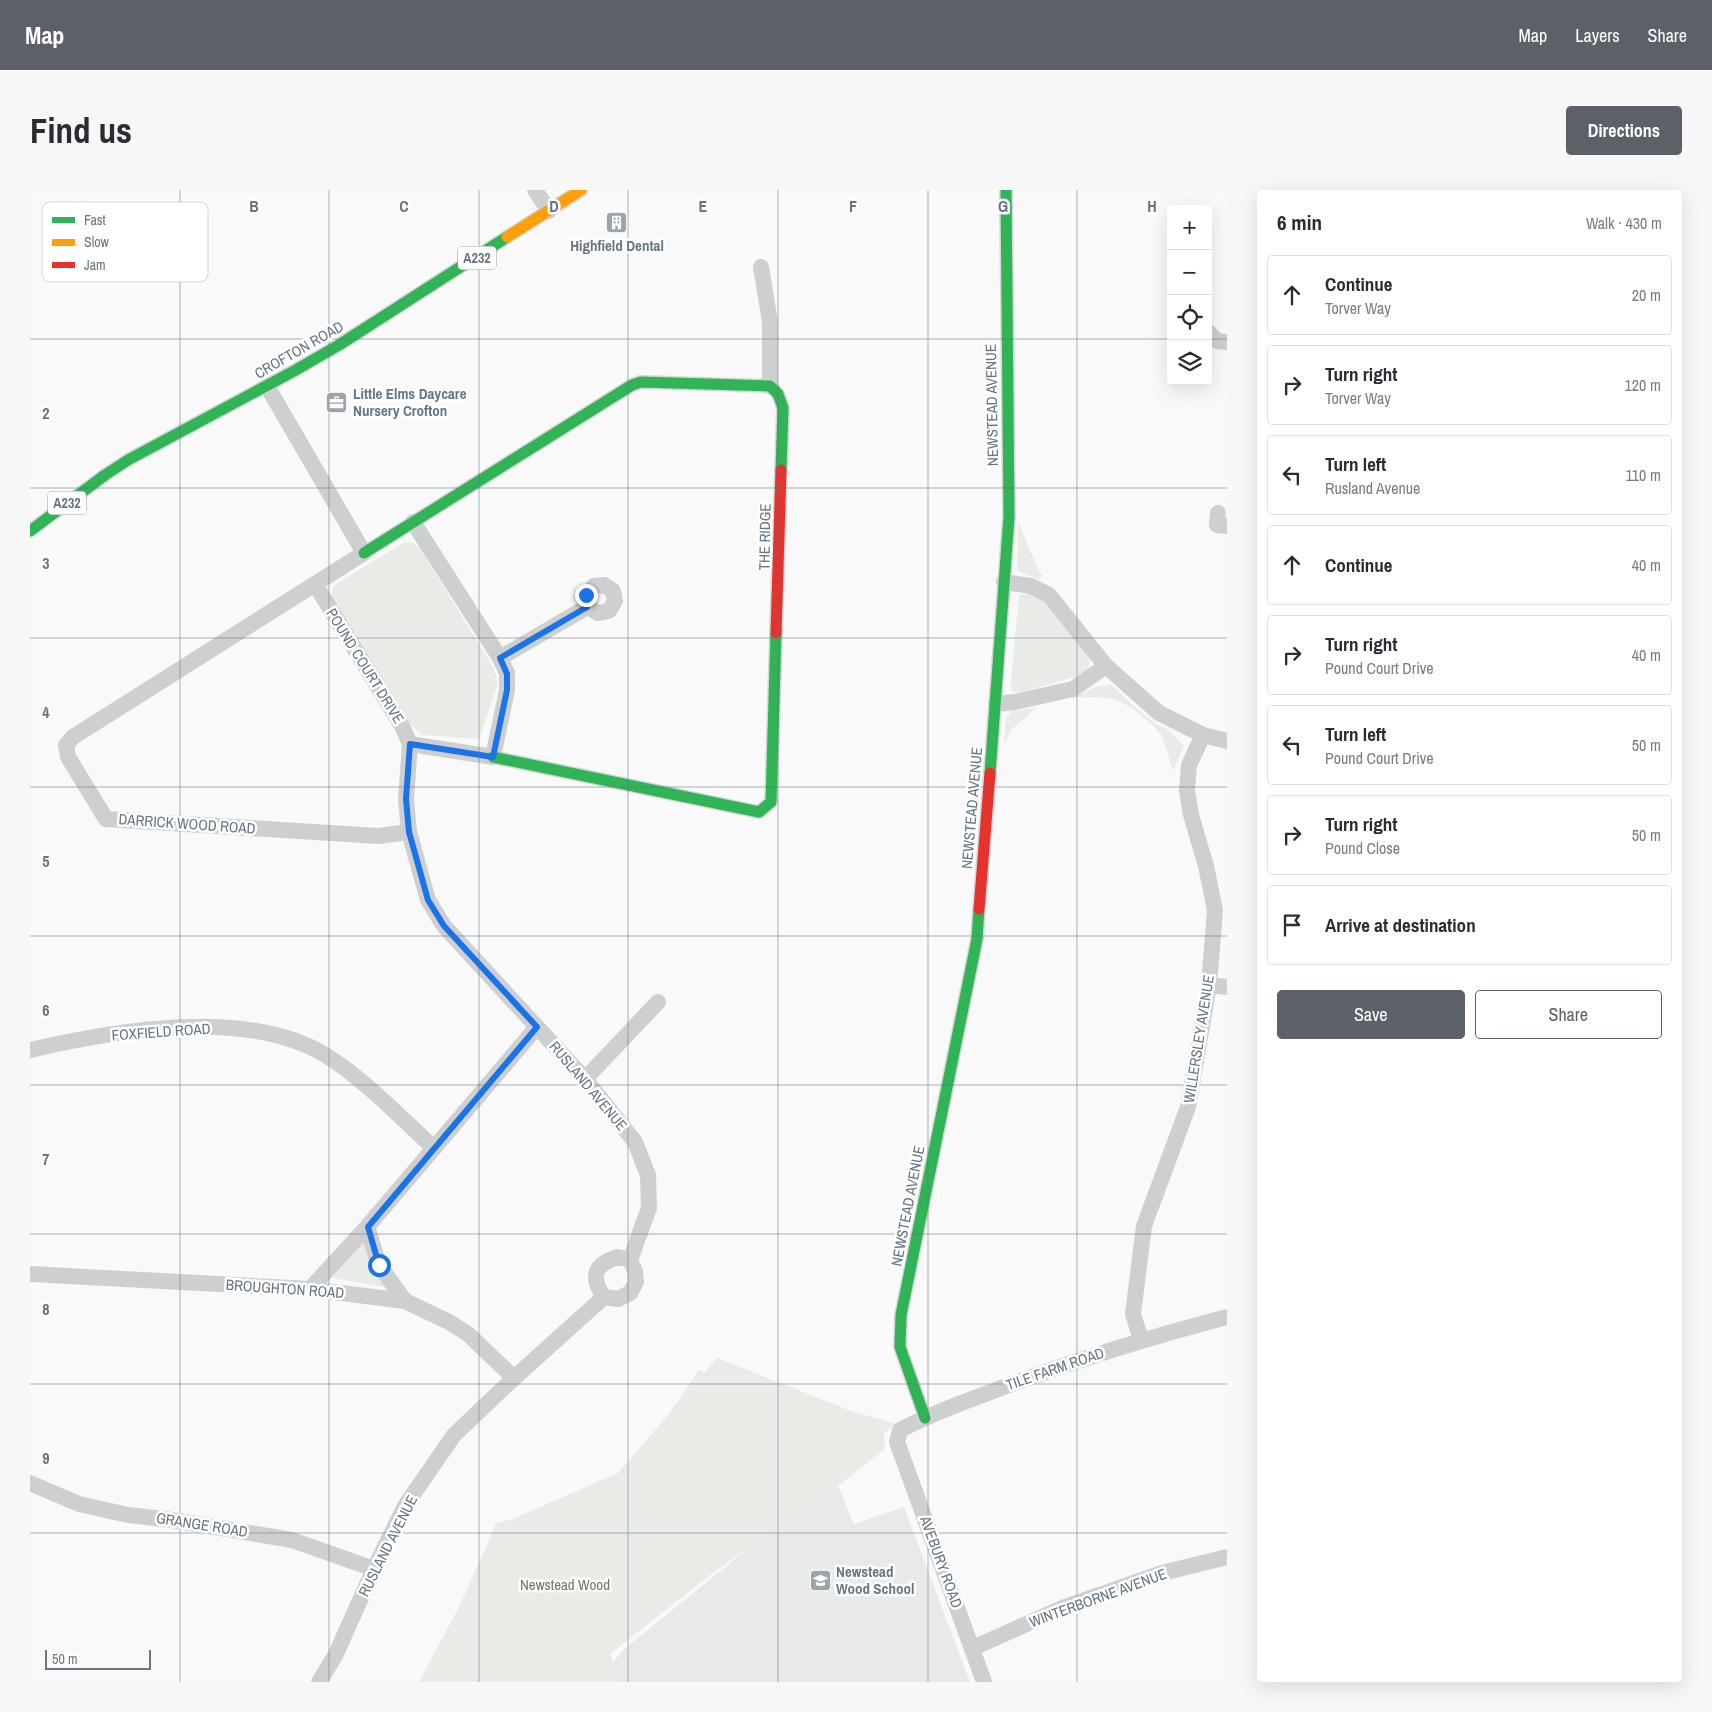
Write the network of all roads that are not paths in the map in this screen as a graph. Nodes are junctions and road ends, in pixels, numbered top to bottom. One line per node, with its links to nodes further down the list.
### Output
1 (535, 190): 5 (street)
2 (581, 190): 4 (street, CROFTON ROAD / A232)
3 (1006, 190): 14 (street, NEWSTEAD AVENUE)
4 (563, 195): 5 (street, CROFTON ROAD / A232)
5 (549, 212): 9 (street, CROFTON ROAD / A232)
6 (761, 267): 10 (street)
7 (1212, 336): 8 (street)
8 (1227, 342)
9 (267, 386): 12 (street, CROFTON ROAD / A232); 13 (street)
10 (770, 386): 11 (street); 23 (street, THE RIDGE)
11 (413, 522): 13 (street); 17 (street)
12 (30, 531)
13 (364, 553): 15 (street)
14 (1004, 582): 18 (street); 19 (street, NEWSTEAD AVENUE)
15 (315, 584): 22 (street, POUND COURT DRIVE); 24 (street, DARRICK WOOD ROAD)
16 (587, 607): 17 (street)
17 (500, 658): 23 (street)
18 (1106, 666): 19 (street); 20 (street)
19 (996, 704): 41 (street, NEWSTEAD AVENUE)
20 (1203, 734): 21 (street); 25 (street, WILLERSLEY AVENUE)
21 (1227, 741)
22 (410, 744): 23 (street); 24 (street, RUSLAND AVENUE)
23 (493, 757)
24 (409, 832): 28 (street, RUSLAND AVENUE)
25 (1210, 985): 26 (street); 39 (street, WILLERSLEY AVENUE)
26 (1227, 987)
27 (658, 1002): 30 (street)
28 (537, 1027): 30 (street, RUSLAND AVENUE); 31 (street)
29 (30, 1050): 31 (street, FOXFIELD ROAD)
30 (585, 1079): 33 (street, RUSLAND AVENUE)
31 (434, 1148): 32 (street)
32 (368, 1227): 35 (street); 37 (street)
33 (630, 1260): 36 (street); 36 (street)
34 (30, 1274): 35 (street, BROUGHTON ROAD)
35 (310, 1289): 37 (street, BROUGHTON ROAD)
36 (604, 1297): 40 (street, RUSLAND AVENUE)
37 (405, 1301): 40 (street, BROUGHTON ROAD)
38 (1227, 1317): 39 (street, TILE FARM ROAD)
39 (1141, 1340): 41 (street, TILE FARM ROAD)
40 (514, 1378): 45 (street, RUSLAND AVENUE)
41 (924, 1418): 42 (street, TILE FARM ROAD)
42 (897, 1442): 46 (street, AVEBURY ROAD)
43 (30, 1483): 45 (street, GRANGE ROAD)
44 (1227, 1557): 46 (street, WINTERBORNE AVENUE)
45 (374, 1569): 47 (street, RUSLAND AVENUE)
46 (973, 1648): 48 (street, AVEBURY ROAD)
47 (319, 1682)
48 (984, 1682)

